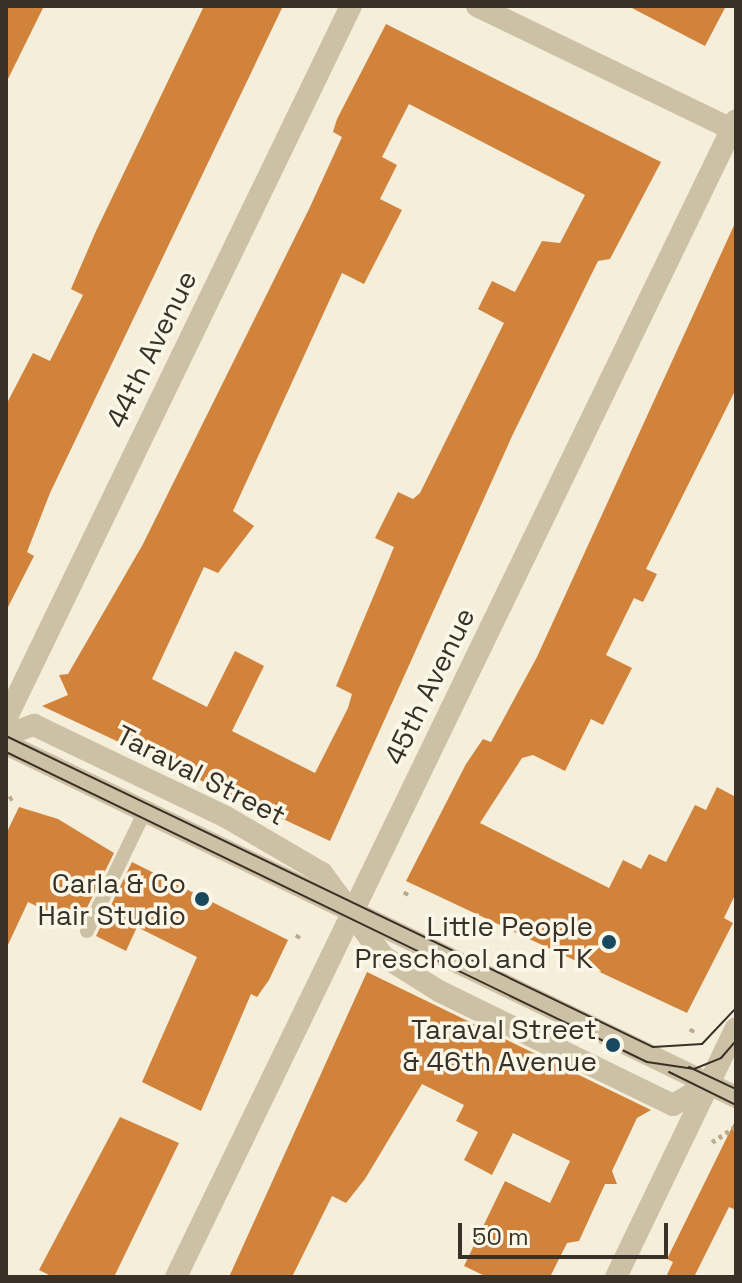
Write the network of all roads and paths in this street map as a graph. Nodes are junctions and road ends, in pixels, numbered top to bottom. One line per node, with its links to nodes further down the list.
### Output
1 (351, 6): 4 (street, 44th Avenue)
2 (477, 6): 3 (street)
3 (735, 127): 8 (street, 45th Avenue)
4 (6, 719)
5 (6, 735): 8 (street, Taraval Street)
6 (6, 744): 7 (street, Taraval Street)
7 (145, 811): 8 (street, Taraval Street); 9 (lane)
8 (353, 912): 11 (street, Taraval Street); 11 (street, Taraval Street); 15 (street, 45th Avenue)
9 (87, 931)
10 (736, 1028): 11 (street)
11 (709, 1084): 12 (street, Taraval Street); 16 (street)
12 (736, 1097)
13 (735, 1127): 14 (path)
14 (712, 1142)
15 (176, 1277)
16 (616, 1277)

